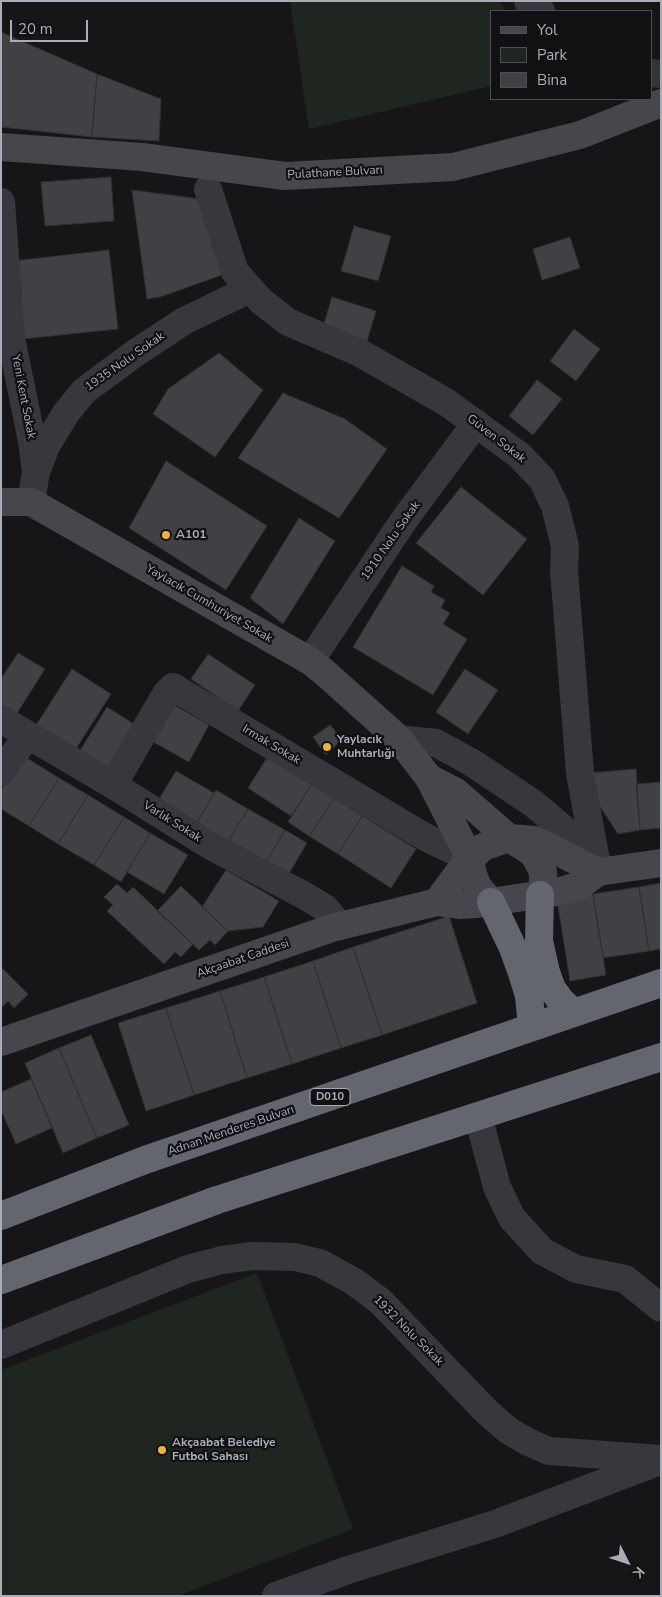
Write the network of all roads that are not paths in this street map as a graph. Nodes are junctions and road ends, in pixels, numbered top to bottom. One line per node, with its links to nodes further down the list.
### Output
1 (528, 1): 2 (street)
2 (541, 10)
3 (661, 103): 4 (street, Pulathane Bulvarı)
4 (1, 147)
5 (208, 189): 7 (street, Güven Sokak)
6 (1, 202): 8 (street, Yeni Kent Sokak)
7 (250, 289): 9 (street, Güven Sokak); 10 (street, 1935 Nolu Sokak)
8 (6, 338): 10 (street, Yeni Kent Sokak)
9 (476, 423): 13 (street, 1910 Nolu Sokak); 23 (street, Güven Sokak)
10 (36, 472): 12 (street, Yeni Kent Sokak)
11 (1, 502): 12 (street, Yaylacık Cumhuriyet Sokak)
12 (31, 502): 13 (street, Yaylacık Cumhuriyet Sokak)
13 (310, 661): 16 (street, Yaylacık Cumhuriyet Sokak)
14 (1, 719): 15 (street, Varlık Sokak)
15 (28, 735): 17 (street); 19 (street, Varlık Sokak)
16 (399, 739): 18 (street, Yaylacık Cumhuriyet Sokak); 23 (street)
17 (1, 772)
18 (428, 778): 20 (street, Yaylacık Cumhuriyet Sokak); 21 (street, Yaylacık Cumhuriyet Sokak)
19 (113, 786): 21 (street, Irmak Sokak); 27 (street, Varlık Sokak)
20 (509, 838): 21 (street); 23 (street); 24 (street)
21 (470, 859): 25 (street); 26 (street)
22 (661, 863): 23 (street, Akçaabat Caddesi)
23 (598, 872): 24 (street, Akçaabat Caddesi)
24 (540, 895): 26 (street, Akçaabat Caddesi); 29 (highway)
25 (437, 902): 26 (street, Akçaabat Caddesi); 27 (street, Akçaabat Caddesi)
26 (491, 902): 30 (highway)
27 (340, 926): 31 (street, Akçaabat Caddesi)
28 (661, 983): 29 (highway, Adnan Menderes Bulvarı / D010)
29 (574, 1013): 30 (highway, Adnan Menderes Bulvarı / D010)
30 (532, 1027): 34 (highway, Adnan Menderes Bulvarı / D010)
31 (1, 1042)
32 (661, 1058): 33 (highway)
33 (478, 1116): 35 (highway); 36 (street)
34 (1, 1216)
35 (1, 1280)
36 (661, 1308)
37 (1, 1345): 38 (street, 1932 Nolu Sokak)
38 (661, 1460): 39 (street)
39 (276, 1596)

